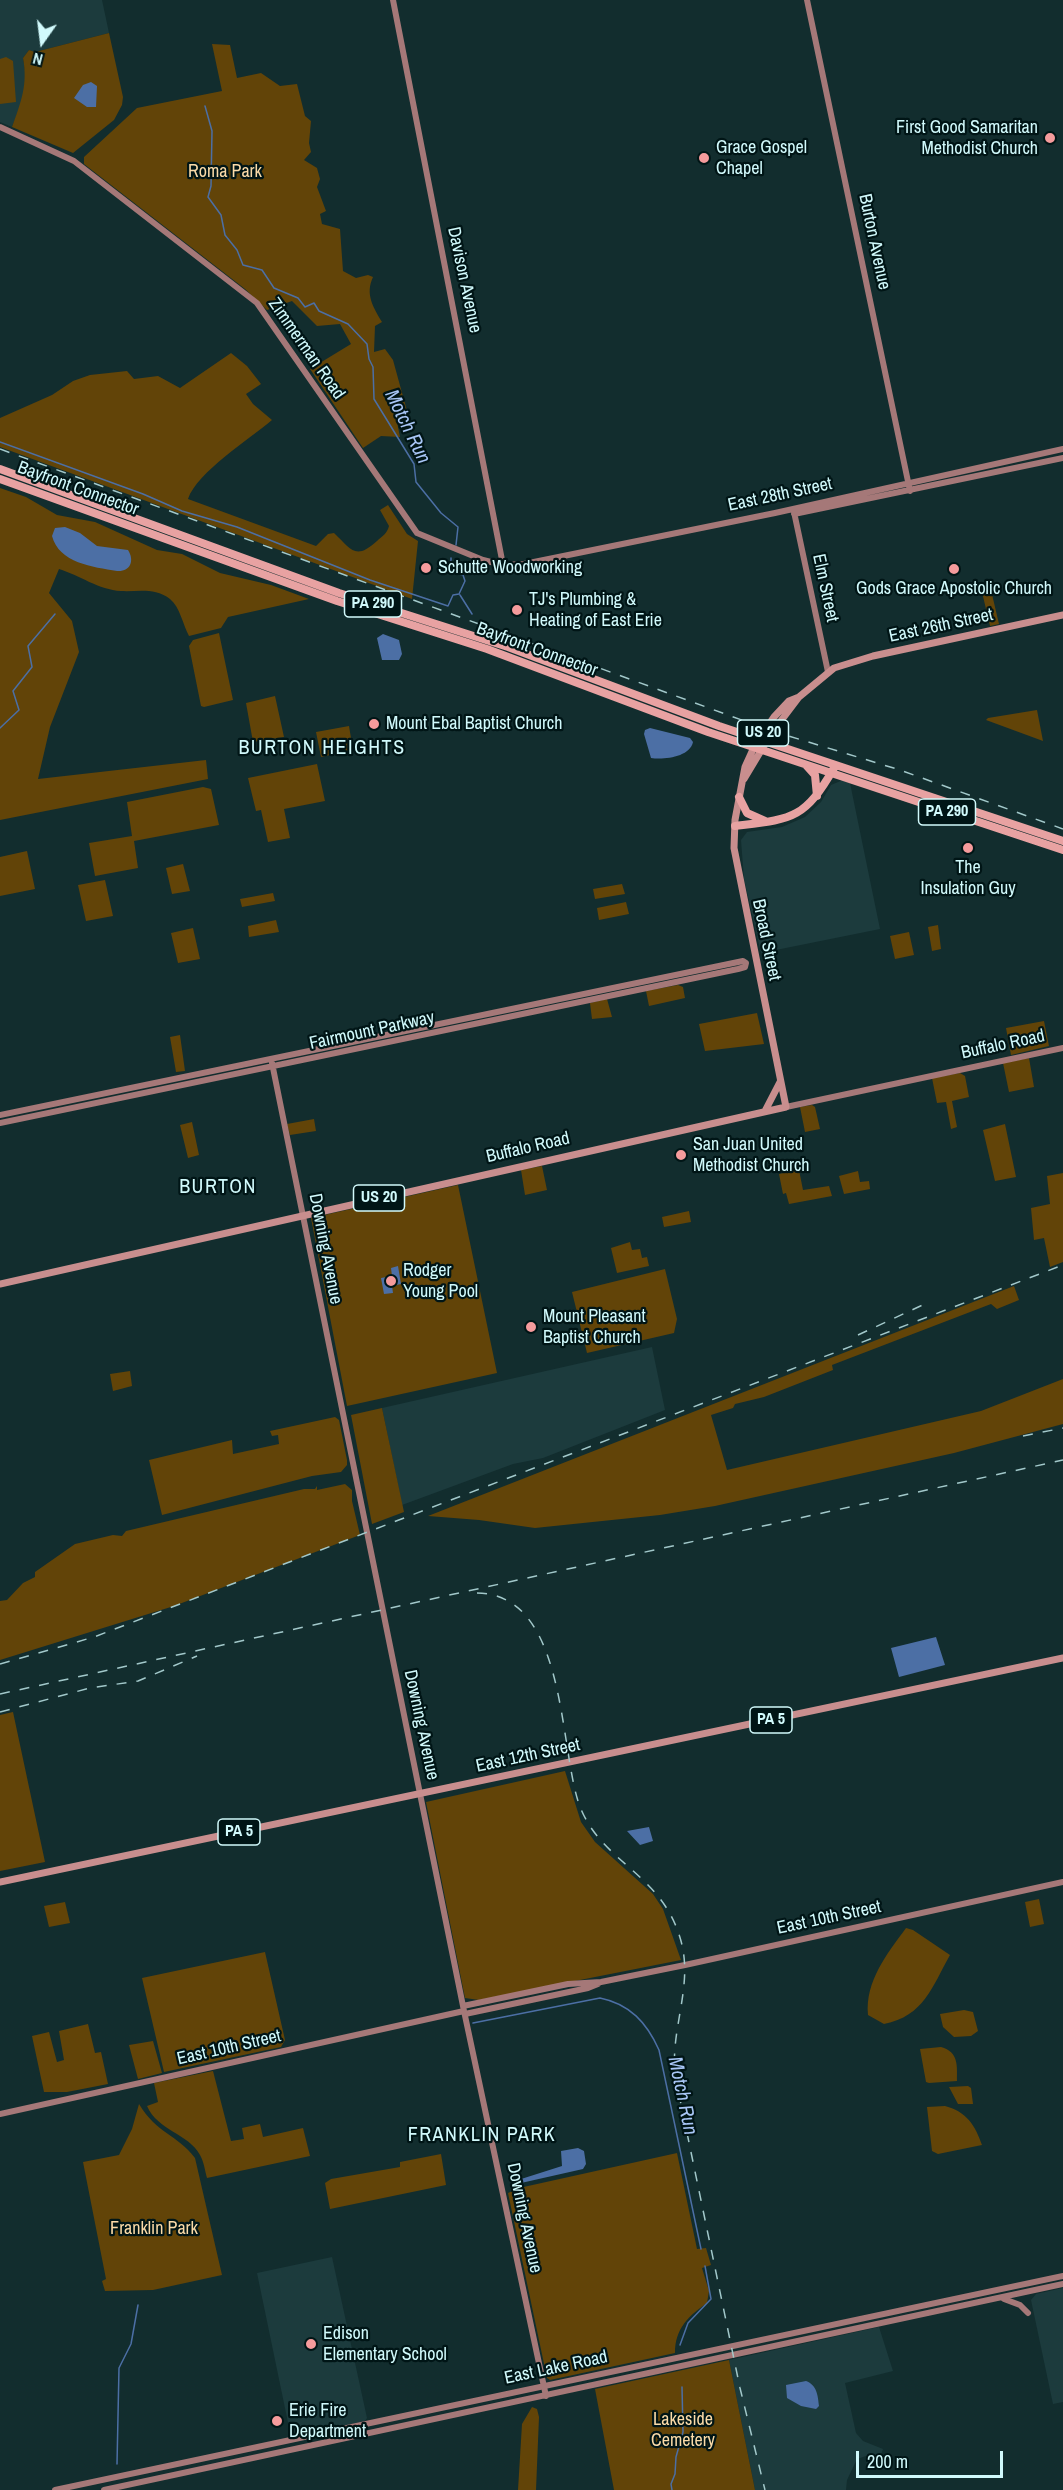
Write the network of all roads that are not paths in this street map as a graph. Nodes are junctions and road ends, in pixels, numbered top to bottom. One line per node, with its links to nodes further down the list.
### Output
1 (393, 0): 11 (street, Davison Avenue)
2 (807, 0): 8 (street, Burton Avenue)
3 (0, 127): 11 (street, Zimmerman Road)
4 (1063, 449): 8 (street, East 28th Street)
5 (1063, 458): 9 (street, East 28th Street)
6 (0, 469): 14 (highway, Bayfront Connector / PA 290)
7 (0, 479): 14 (highway, Bayfront Connector / PA 290)
8 (909, 482): 9 (street, Burton Avenue); 10 (street, East 28th Street)
9 (910, 491): 10 (street, East 28th Street)
10 (794, 512): 11 (street, East 28th Street); 13 (street, Elm Street)
11 (503, 566)
12 (1063, 615): 13 (main road, East 26th Street / US 20)
13 (828, 672): 18 (main road, Broad Street / US 20)
14 (744, 739): 15 (highway, Bayfront Connector / PA 290)
15 (774, 749): 16 (highway, Bayfront Connector / PA 290); 17 (highway, Bayfront Connector / PA 290)
16 (804, 764): 17 (highway, Bayfront Connector / PA 290); 19 (highway)
17 (833, 769): 19 (highway); 22 (highway, Bayfront Connector / PA 290); 23 (highway, Bayfront Connector / PA 290)
18 (739, 796): 20 (highway); 21 (main road, Broad Street / US 20)
19 (817, 796): 20 (highway)
20 (769, 822): 21 (highway)
21 (735, 826): 24 (main road, Broad Street / US 20)
22 (1063, 841)
23 (1063, 850)
24 (756, 962): 26 (street, Fairmount Parkway); 27 (main road, Broad Street / US 20)
25 (1063, 1048): 28 (street, Buffalo Road)
26 (272, 1063): 30 (street, Fairmount Parkway); 31 (street, Fairmount Parkway); 32 (street, Downing Avenue)
27 (781, 1082): 28 (main road, Broad Street / US 20); 29 (main road)
28 (786, 1107): 29 (main road, Buffalo Road / US 20)
29 (765, 1111): 32 (main road, Buffalo Road / US 20)
30 (0, 1115)
31 (0, 1124)
32 (303, 1215): 33 (main road, Buffalo Road / US 20); 35 (street, Downing Avenue)
33 (0, 1284)
34 (1063, 1658): 35 (main road, East 12th Street / PA 5)
35 (420, 1794): 36 (main road, East 12th Street / PA 5); 38 (street, Downing Avenue)
36 (0, 1882)
37 (1063, 1882): 38 (street, East 10th Street)
38 (464, 2011): 39 (street, East 10th Street); 44 (street, Downing Avenue)
39 (0, 2114)
40 (1063, 2276): 44 (street, East Lake Road)
41 (1063, 2284): 42 (street, East Lake Road)
42 (1004, 2298): 43 (street); 45 (street, East Lake Road)
43 (1028, 2313)
44 (544, 2386): 45 (street, Downing Avenue); 46 (street, East Lake Road)
45 (546, 2396): 47 (street, East Lake Road)
46 (55, 2490)
47 (104, 2490)

